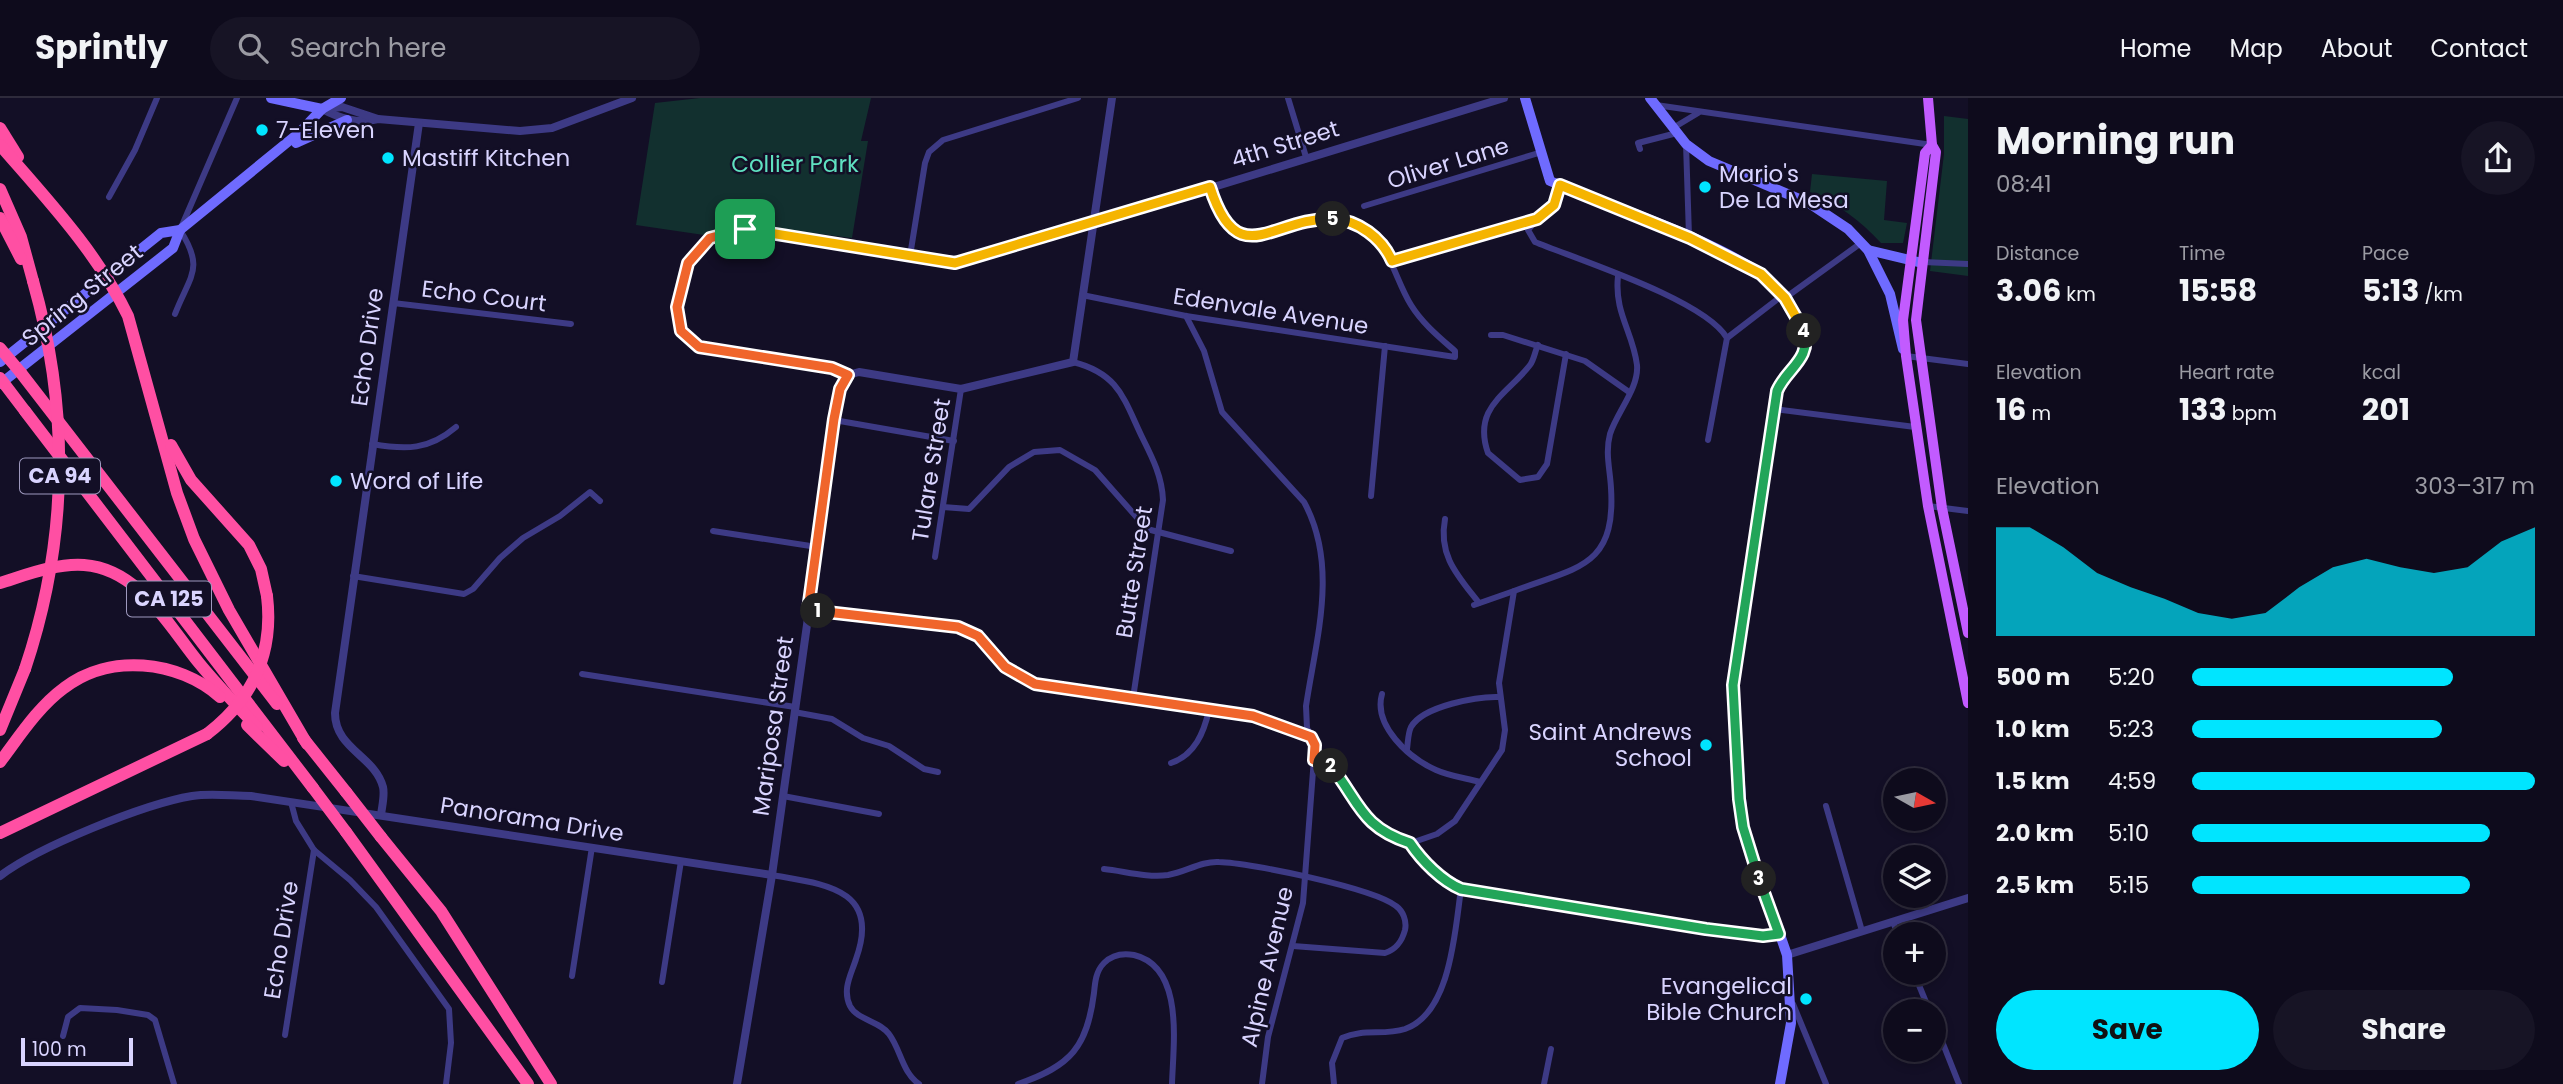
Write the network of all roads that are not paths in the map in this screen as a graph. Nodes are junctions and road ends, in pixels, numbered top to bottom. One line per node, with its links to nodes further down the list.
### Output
1 (157, 98): 32 (street)
2 (237, 98): 37 (street)
3 (271, 98): 14 (main road)
4 (327, 98): 14 (main road, Spring Street)
5 (341, 98): 14 (main road, Spring Street)
6 (632, 98): 18 (street)
7 (1078, 98): 40 (street)
8 (1112, 98): 36 (street)
9 (1288, 98): 27 (street)
10 (1504, 98): 27 (street, 4th Street)
11 (1525, 98): 26 (main road)
12 (1928, 98): 24 (main road)
13 (1653, 100): 15 (street); 20 (main road)
14 (322, 109): 16 (street); 17 (street); 23 (main road, Spring Street)
15 (1703, 112): 20 (street); 24 (street)
16 (378, 119): 17 (street); 18 (street)
17 (347, 120): 23 (main road)
18 (419, 123): 50 (street, Echo Drive)
19 (0, 128): 31 (highway)
20 (1675, 130): 21 (main road); 25 (street)
21 (1686, 144): 38 (street); 39 (main road)
22 (0, 145): 31 (highway)
23 (286, 145): 37 (main road, Spring Street)
24 (1932, 145): 42 (main road)
25 (1640, 149)
26 (1542, 152): 28 (main road); 33 (street, Oliver Lane)
27 (1306, 157): 29 (street, 4th Street)
28 (1560, 185): 35 (street); 38 (main road)
29 (1210, 187): 36 (street, 4th Street); 41 (street)
30 (0, 189): 46 (highway, CA 94)
31 (43, 195): 45 (highway)
32 (109, 197)
33 (1364, 206)
34 (0, 218): 46 (highway)
35 (1537, 219): 41 (street); 44 (street)
36 (1093, 224): 40 (street, 4th Street); 48 (street)
37 (180, 230): 45 (main road, Spring Street); 47 (main road, Spring Street); 51 (street)
38 (1690, 238): 49 (main road)
39 (1865, 246): 42 (main road); 49 (street); 60 (main road)
40 (909, 256): 65 (street, 4th Street)
41 (1392, 261): 57 (street, Edenvale Avenue)
42 (1915, 261): 43 (street); 60 (main road); 61 (main road)
43 (1968, 264)
44 (1618, 276): 55 (street); 69 (street)
45 (106, 278): 47 (highway); 62 (main road, Spring Street)
46 (33, 281): 103 (highway, CA 94, bridge)
47 (116, 292): 67 (main road, Spring Street); 72 (highway)
48 (1082, 295): 52 (street, Edenvale Avenue); 63 (street)
49 (1784, 297): 55 (street); 70 (main road)
50 (393, 303): 53 (street, Echo Court); 77 (street, Echo Drive)
51 (175, 314)
52 (1186, 316): 57 (street, Edenvale Avenue); 104 (street, Alpine Avenue)
53 (571, 324)
54 (1491, 335): 56 (street)
55 (1727, 338): 75 (street)
56 (1538, 345): 59 (street); 59 (street)
57 (1385, 346): 78 (street)
58 (0, 348): 105 (highway, CA 125, bridge)
59 (1566, 354): 69 (street)
60 (1906, 356): 61 (street); 74 (main road)
61 (1921, 358): 64 (street); 82 (main road)
62 (0, 362)
63 (1073, 362): 68 (street); 86 (street, Butte Street)
64 (1968, 364)
65 (848, 375): 68 (street); 71 (street, Mariposa Street)
66 (0, 378): 112 (highway, CA 125, bridge)
67 (0, 384)
68 (961, 388): 76 (street, Tulare Street)
69 (1629, 392): 92 (street)
70 (1774, 409): 74 (street); 132 (main road)
71 (834, 419): 76 (street); 87 (street, Mariposa Street)
72 (158, 421): 105 (highway); 118 (highway, bridge)
73 (456, 427): 77 (street)
74 (1915, 427): 80 (main road)
75 (1708, 440)
76 (954, 441): 81 (street, Tulare Street)
77 (372, 444): 90 (street, Echo Drive)
78 (1371, 496)
79 (600, 501): 90 (street)
80 (1928, 506): 82 (street); 95 (main road)
81 (943, 507): 86 (street); 89 (street, Tulare Street)
82 (1942, 508): 83 (street); 94 (main road)
83 (1968, 511)
84 (1445, 519): 92 (street)
85 (713, 531): 87 (street)
86 (1157, 533): 88 (street); 99 (street, Butte Street)
87 (817, 547): 93 (street, Mariposa Street)
88 (1231, 551)
89 (935, 557)
90 (353, 576): 117 (street, Echo Drive)
91 (0, 583): 112 (highway)
92 (1514, 591): 98 (street)
93 (808, 610): 99 (street); 101 (street, Mariposa Street)
94 (1968, 632): 95 (street)
95 (1954, 636): 100 (main road)
96 (582, 674): 101 (street)
97 (1382, 694): 106 (street)
98 (1500, 697): 106 (street); 111 (street)
99 (1133, 698): 102 (street)
100 (1968, 703)
101 (795, 710): 110 (street); 113 (street, Mariposa Street)
102 (1209, 710): 104 (street); 109 (street)
103 (0, 730)
104 (1311, 737): 107 (street, Alpine Avenue)
105 (307, 744): 145 (highway, CA 125, bridge)
106 (1407, 749): 111 (street)
107 (1314, 760): 119 (street); 126 (street, Alpine Avenue)
108 (0, 762): 112 (highway)
109 (1171, 763)
110 (938, 772)
111 (1480, 782): 119 (street)
112 (313, 788): 144 (highway, CA 125, bridge)
113 (783, 796): 116 (street); 124 (street, Mariposa Street)
114 (291, 802): 117 (street, Panorama Drive); 121 (street); 125 (street, Panorama Drive)
115 (1826, 806): 131 (street)
116 (879, 814)
117 (381, 815): 120 (street, Panorama Drive)
118 (0, 833)
119 (1410, 843): 127 (street)
120 (592, 847): 122 (street, Panorama Drive); 135 (street)
121 (314, 850): 139 (street, Echo Drive); 143 (street)
122 (681, 861): 124 (street, Panorama Drive); 136 (street)
123 (1104, 869): 126 (street)
124 (772, 875): 146 (street, Mariposa Street); 147 (street, Panorama Drive)
125 (0, 876)
126 (1305, 876): 133 (street, Alpine Avenue); 133 (street)
127 (1461, 889): 132 (street); 151 (street)
128 (1968, 898): 129 (street)
129 (1893, 922)
130 (1883, 925): 131 (street)
131 (1862, 932): 134 (street)
132 (1779, 934): 134 (main road)
133 (1293, 946): 150 (street, Alpine Avenue)
134 (1787, 955): 137 (main road)
135 (572, 976)
136 (662, 982)
137 (1789, 995): 153 (main road); 154 (street)
138 (63, 1035): 142 (street)
139 (285, 1035)
140 (1551, 1049): 152 (street)
141 (1946, 1051): 155 (street)
142 (174, 1084)
143 (446, 1084)
144 (528, 1084)
145 (551, 1084)
146 (737, 1084)
147 (919, 1084)
148 (1018, 1084): 149 (street)
149 (1172, 1084)
150 (1262, 1084)
151 (1334, 1084)
152 (1544, 1084)
153 (1780, 1084)
154 (1826, 1084)
155 (1959, 1084)

